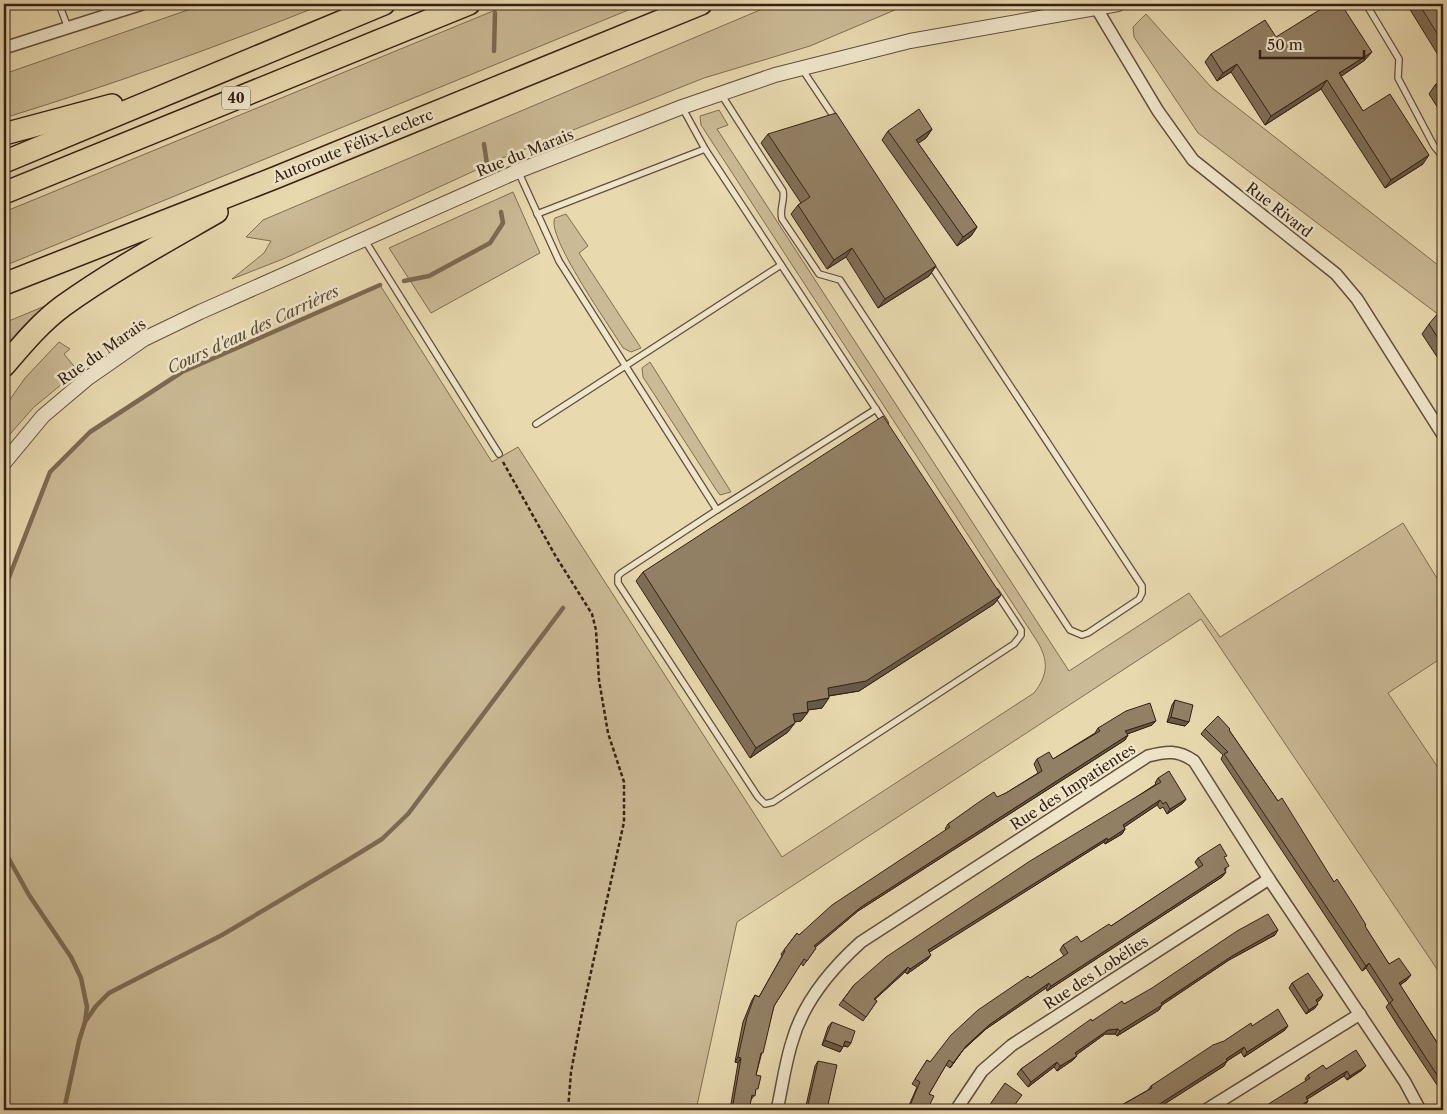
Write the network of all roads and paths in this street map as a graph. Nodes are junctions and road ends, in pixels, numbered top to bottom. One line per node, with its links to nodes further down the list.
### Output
1 (59, 4): 9 (lane)
2 (142, 4): 9 (street)
3 (384, 4): 12 (highway)
4 (469, 4): 22 (highway, 40)
5 (701, 4): 21 (highway, Autoroute Félix-Leclerc)
6 (1118, 4): 8 (street, Rue du Marais)
7 (1366, 4): 18 (lane)
8 (1097, 6): 11 (street, Rue du Marais); 33 (street, Rue Rivard)
9 (68, 28): 10 (street)
10 (4, 48)
11 (801, 68): 13 (street, Rue du Marais); 15 (lane)
12 (194, 83): 16 (highway); 19 (highway)
13 (721, 94): 14 (street, Rue du Marais); 25 (lane)
14 (682, 108): 17 (lane); 20 (street, Rue du Marais)
15 (842, 130)
16 (4, 134)
17 (706, 149): 23 (lane); 26 (lane)
18 (1443, 157)
19 (4, 162)
20 (518, 172): 23 (lane); 24 (street, Rue du Marais)
21 (277, 177): 27 (highway, Autoroute Félix-Leclerc); 28 (highway)
22 (4, 193)
23 (537, 214): 29 (lane)
24 (364, 239): 34 (lane); 35 (street, Rue du Marais)
25 (924, 255)
26 (781, 265): 29 (lane); 30 (lane)
27 (4, 284)
28 (4, 366)
29 (626, 366): 31 (lane); 36 (lane)
30 (876, 409): 32 (lane); 36 (lane)
31 (536, 424)
32 (887, 425)
33 (1443, 435)
34 (499, 454): 40 (path)
35 (4, 463)
36 (717, 510): 37 (lane)
37 (991, 584)
38 (1269, 879): 39 (street, Rue des Impatientes); 41 (street, Rue des Impatientes); 42 (street, Rue des Lobélies)
39 (1360, 1014): 43 (street); 44 (street, Rue des Impatientes)
40 (568, 1110)
41 (777, 1110)
42 (956, 1110)
43 (1206, 1110)
44 (1420, 1110)

